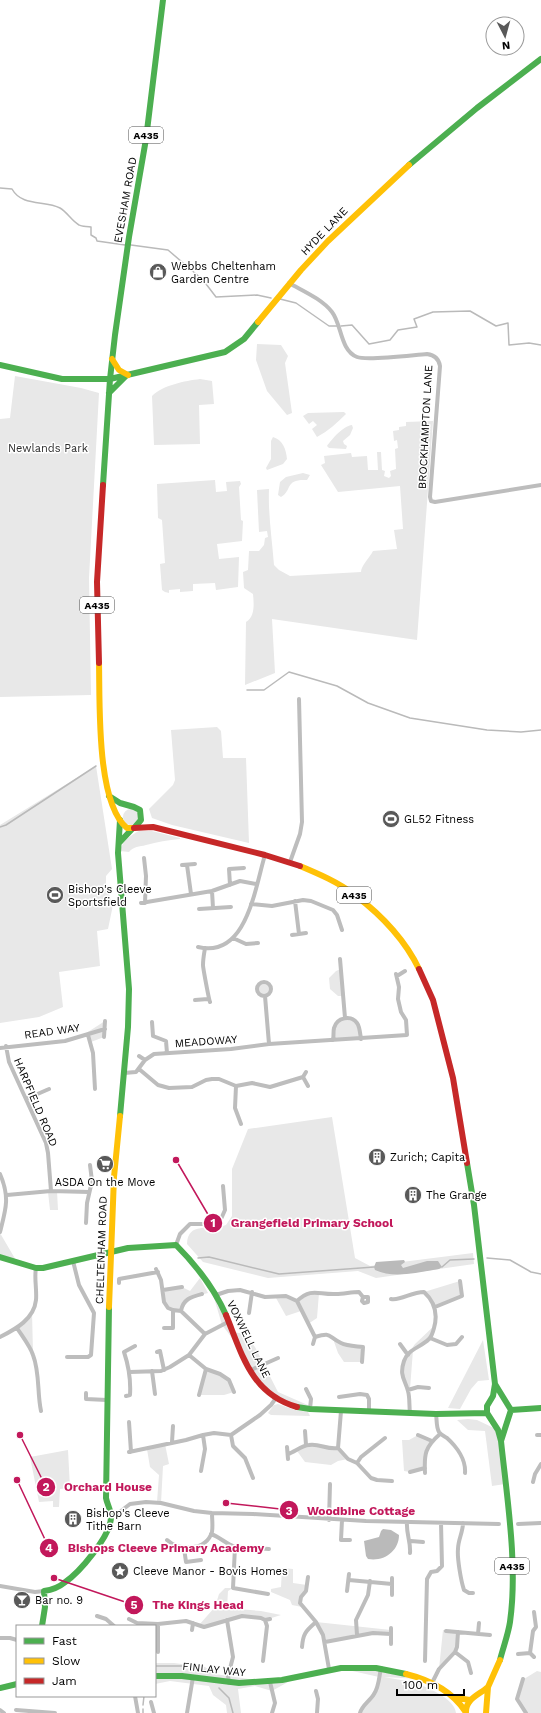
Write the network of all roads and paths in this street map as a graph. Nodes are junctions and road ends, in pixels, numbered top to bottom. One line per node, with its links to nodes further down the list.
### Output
1 (164, 0): 4 (street, EVESHAM ROAD / A435)
2 (541, 59): 3 (street, HYDE LANE)
3 (289, 282): 6 (street, HYDE LANE); 9 (street, BROCKHAMPTON LANE)
4 (112, 359): 6 (street); 7 (street, EVESHAM ROAD / A435)
5 (0, 366): 7 (street, HYDE LANE)
6 (128, 375): 7 (street, HYDE LANE); 8 (street)
7 (110, 379): 8 (street, A435)
8 (109, 393): 11 (street, A435)
9 (541, 485)
10 (299, 699): 20 (street)
11 (109, 796): 12 (street); 14 (street, A435)
12 (131, 806): 13 (street); 14 (street)
13 (142, 815): 15 (street); 16 (street)
14 (120, 820): 16 (street); 17 (street, CHELTENHAM ROAD)
15 (153, 827): 16 (street, A435); 18 (street, A435)
16 (134, 828): 17 (street)
17 (119, 844): 62 (street, CHELTENHAM ROAD)
18 (264, 855): 20 (street, A435); 25 (street)
19 (144, 858): 28 (street)
20 (290, 862): 121 (street, A435)
21 (195, 864): 23 (street)
22 (182, 865): 23 (street)
23 (188, 865): 28 (street)
24 (244, 868): 26 (street)
25 (256, 884): 26 (street); 30 (street)
26 (230, 885): 27 (street)
27 (212, 891): 28 (street); 32 (street)
28 (190, 894)
29 (295, 901): 30 (street); 34 (street); 37 (street)
30 (251, 904): 38 (street)
31 (231, 907): 32 (street)
32 (214, 908): 33 (street)
33 (199, 909)
34 (342, 930)
35 (306, 933): 37 (street)
36 (292, 934): 37 (street)
37 (299, 934)
38 (233, 938): 39 (street); 41 (street)
39 (258, 944)
40 (198, 947): 41 (street)
41 (205, 948): 45 (street)
42 (340, 959): 46 (street)
43 (405, 971): 52 (street, MEADOWAY)
44 (265, 996): 54 (street)
45 (195, 1000)
46 (345, 1018): 52 (street); 53 (street)
47 (105, 1021): 49 (street)
48 (152, 1022): 57 (street)
49 (105, 1029): 50 (street, READ WAY); 51 (street)
50 (88, 1035): 55 (street, READ WAY); 67 (street)
51 (104, 1038)
52 (361, 1039): 53 (street, MEADOWAY)
53 (333, 1040): 54 (street, MEADOWAY)
54 (269, 1044): 57 (street, MEADOWAY)
55 (6, 1046): 56 (street, READ WAY); 68 (street, HARPFIELD ROAD)
56 (0, 1048)
57 (167, 1053): 59 (street, MEADOWAY)
58 (139, 1056): 59 (street)
59 (145, 1060): 60 (street)
60 (139, 1069): 62 (street); 64 (street)
61 (306, 1072): 63 (street)
62 (124, 1073): 79 (street, CHELTENHAM ROAD)
63 (303, 1077): 64 (street); 65 (street)
64 (236, 1086): 69 (street)
65 (308, 1086)
66 (49, 1089): 68 (street)
67 (95, 1089)
68 (26, 1099): 73 (street, HARPFIELD ROAD)
69 (240, 1124)
70 (90, 1165): 74 (street)
71 (0, 1174): 75 (street)
72 (223, 1186): 78 (street)
73 (51, 1191): 74 (street); 75 (street)
74 (89, 1192): 76 (street)
75 (7, 1195): 77 (street)
76 (86, 1223)
77 (0, 1232)
78 (176, 1245): 79 (street); 89 (street, VOXWELL LANE)
79 (110, 1252): 81 (street); 132 (street, CHELTENHAM ROAD)
80 (0, 1257): 82 (street)
81 (73, 1261): 82 (street); 105 (street)
82 (36, 1268): 98 (street)
83 (460, 1280): 93 (street)
84 (119, 1283): 86 (street)
85 (182, 1287): 86 (street)
86 (163, 1290): 94 (street)
87 (252, 1292): 89 (street); 92 (street); 96 (street)
88 (202, 1294): 95 (street)
89 (216, 1295): 97 (street, VOXWELL LANE)
90 (363, 1297): 92 (street)
91 (391, 1300): 93 (street)
92 (297, 1301): 103 (street)
93 (435, 1307): 104 (street)
94 (173, 1310): 95 (street); 99 (street)
95 (182, 1311): 100 (street)
96 (249, 1313)
97 (228, 1322): 100 (street); 118 (street, VOXWELL LANE)
98 (17, 1328): 102 (street); 138 (street)
99 (164, 1328)
100 (205, 1334): 111 (street)
101 (462, 1336): 104 (street)
102 (0, 1337)
103 (315, 1337): 107 (street); 115 (street)
104 (430, 1338): 112 (street)
105 (93, 1342): 106 (street); 113 (street)
106 (99, 1343)
107 (313, 1344)
108 (400, 1344): 112 (street)
109 (135, 1346): 120 (street)
110 (157, 1352): 117 (street)
111 (189, 1355): 116 (street); 117 (street)
112 (408, 1355): 124 (street)
113 (68, 1357)
114 (278, 1358): 118 (street)
115 (362, 1362)
116 (206, 1369): 125 (street); 128 (street)
117 (164, 1370): 119 (street)
118 (251, 1370): 131 (street, VOXWELL LANE)
119 (152, 1371): 120 (street); 127 (street)
120 (130, 1372): 129 (street)
121 (495, 1384): 133 (street, A435); 134 (street, A435)
122 (429, 1388): 124 (street)
123 (306, 1389): 136 (street)
124 (408, 1390): 141 (street)
125 (234, 1392)
126 (86, 1393): 132 (street)
127 (155, 1394)
128 (199, 1395)
129 (126, 1396)
130 (339, 1397): 140 (street)
131 (276, 1398): 136 (street, VOXWELL LANE); 151 (street)
132 (107, 1400): 174 (street, CHELTENHAM ROAD)
133 (504, 1400): 134 (street); 137 (street)
134 (490, 1402): 142 (street)
135 (541, 1408): 137 (street)
136 (310, 1409): 139 (street, VOXWELL LANE)
137 (511, 1410): 144 (street)
138 (41, 1411)
139 (340, 1411): 140 (street, VOXWELL LANE); 159 (street)
140 (369, 1411): 141 (street, VOXWELL LANE)
141 (410, 1412): 143 (street, VOXWELL LANE)
142 (487, 1413): 143 (street, VOXWELL LANE); 146 (street)
143 (436, 1414): 149 (street)
144 (508, 1419): 146 (street); 155 (street, A435)
145 (129, 1422): 156 (street)
146 (493, 1422): 155 (street, A435)
147 (173, 1426): 156 (street)
148 (305, 1431): 157 (street)
149 (440, 1434): 154 (street); 168 (street)
150 (203, 1435): 151 (street); 156 (street); 165 (street)
151 (231, 1435): 169 (street)
152 (418, 1435): 154 (street)
153 (385, 1438): 162 (street)
154 (432, 1441): 164 (street)
155 (501, 1441): 247 (street, A435)
156 (172, 1442)
157 (306, 1445): 159 (street); 160 (street)
158 (288, 1447): 160 (street)
159 (338, 1448): 162 (street)
160 (288, 1454): 161 (street)
161 (288, 1459)
162 (357, 1463): 170 (street)
163 (541, 1464): 171 (street)
164 (425, 1468): 166 (street); 167 (street)
165 (201, 1471)
166 (410, 1472)
167 (425, 1473)
168 (465, 1473)
169 (253, 1478)
170 (392, 1480)
171 (533, 1482)
172 (330, 1484): 175 (street)
173 (212, 1513): 174 (street); 175 (street); 183 (street)
174 (111, 1516): 201 (street)
175 (329, 1520): 176 (street)
176 (342, 1520): 177 (street); 185 (street)
177 (406, 1522): 178 (street); 186 (street)
178 (441, 1523): 179 (street); 236 (street)
179 (463, 1523): 181 (street); 202 (street)
180 (541, 1523): 182 (street)
181 (499, 1524)
182 (518, 1524)
183 (211, 1534): 188 (street); 189 (street)
184 (167, 1540): 189 (street)
185 (350, 1540)
186 (411, 1541): 187 (street); 191 (street)
187 (423, 1542)
188 (235, 1547): 190 (street); 203 (street)
189 (184, 1548): 192 (street)
190 (269, 1549)
191 (410, 1553)
192 (201, 1560)
193 (349, 1574): 196 (street)
194 (308, 1577): 209 (street)
195 (392, 1578): 198 (street)
196 (349, 1580): 197 (street); 200 (street)
197 (370, 1581): 198 (street); 223 (street)
198 (392, 1584): 204 (street)
199 (0, 1586): 201 (street)
200 (347, 1591)
201 (44, 1592): 213 (street)
202 (473, 1593)
203 (268, 1594)
204 (392, 1594)
205 (534, 1612): 215 (street)
206 (97, 1616): 214 (street)
207 (129, 1620): 212 (street)
208 (227, 1620): 210 (street); 235 (street); 244 (street)
209 (316, 1622): 227 (street); 229 (street)
210 (193, 1623): 212 (street); 218 (street)
211 (479, 1623): 222 (street)
212 (158, 1624): 230 (street)
213 (42, 1625)
214 (113, 1625)
215 (536, 1627): 216 (street); 232 (street)
216 (541, 1627)
217 (391, 1628): 221 (street)
218 (192, 1630)
219 (446, 1632): 220 (street)
220 (458, 1632): 222 (street); 231 (street)
221 (391, 1634): 223 (street); 228 (street)
222 (478, 1634): 224 (street)
223 (357, 1635): 227 (street)
224 (490, 1635)
225 (0, 1638): 226 (street)
226 (16, 1640)
227 (325, 1642): 238 (street)
228 (391, 1644)
229 (302, 1647)
230 (158, 1652)
231 (455, 1652): 239 (street); 245 (street)
232 (530, 1653): 233 (street); 234 (street)
233 (518, 1654)
234 (534, 1657)
235 (263, 1660)
236 (425, 1661)
237 (381, 1668): 238 (street, FINLAY WAY); 245 (street, FINLAY WAY); 265 (street)
238 (329, 1669): 243 (street, FINLAY WAY)
239 (470, 1673)
240 (156, 1676): 241 (street, FINLAY WAY)
241 (193, 1677): 244 (street, FINLAY WAY); 257 (street)
242 (524, 1679): 266 (street)
243 (270, 1682): 244 (street, FINLAY WAY); 263 (street)
244 (229, 1683)
245 (432, 1683): 251 (street, FINLAY WAY)
246 (16, 1684): 248 (street)
247 (488, 1687): 252 (street, A435); 256 (street, A435)
248 (0, 1688)
249 (316, 1691): 264 (street)
250 (135, 1697): 261 (street)
251 (457, 1698): 252 (street); 258 (street)
252 (472, 1699): 256 (street); 258 (street)
253 (151, 1702): 262 (street)
254 (0, 1710): 259 (street)
255 (16, 1710): 260 (street)
256 (487, 1710)
257 (189, 1712)
258 (466, 1712)
259 (4, 1713)
260 (56, 1713)
261 (138, 1713)
262 (154, 1713)
263 (272, 1713)
264 (317, 1713)
265 (360, 1713)
266 (526, 1713)

